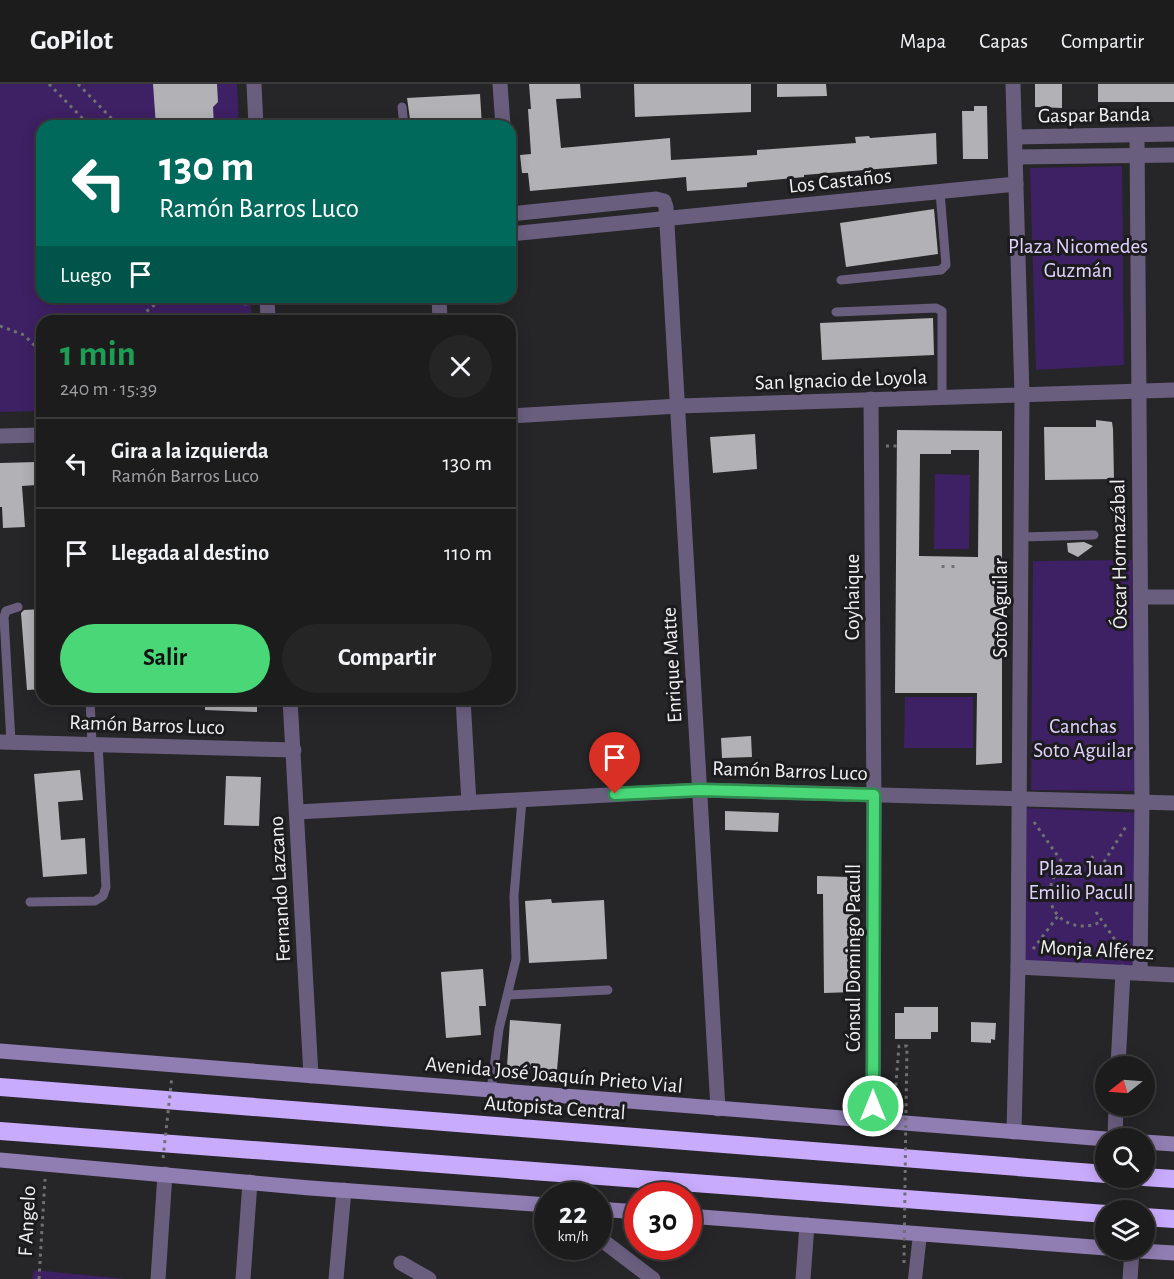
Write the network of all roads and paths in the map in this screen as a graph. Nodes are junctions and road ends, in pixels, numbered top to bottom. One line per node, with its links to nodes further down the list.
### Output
1 (49, 84): 7 (path)
2 (78, 84): 8 (path)
3 (254, 84): 9 (street)
4 (500, 84): 11 (street)
5 (1013, 84): 14 (street, Soto Aguilar)
6 (402, 107): 10 (lane)
7 (84, 120)
8 (113, 120)
9 (256, 120)
10 (403, 120)
11 (503, 120)
12 (1174, 134): 13 (street, Gaspar Banda)
13 (1137, 135): 14 (street, Gaspar Banda); 16 (street, Óscar Hormazábal)
14 (1015, 137): 17 (street, Soto Aguilar)
15 (1174, 155): 16 (street, Gaspar Banda)
16 (1137, 156): 17 (street, Gaspar Banda); 30 (street, Óscar Hormazábal)
17 (1016, 157): 18 (street, Soto Aguilar)
18 (1016, 184): 19 (street, Los Castaños); 31 (street, Soto Aguilar)
19 (940, 192): 21 (street, Los Castaños); 23 (lane)
20 (516, 213): 21 (street)
21 (667, 219): 22 (street, Los Castaños); 34 (street, Enrique Matte)
22 (516, 233)
23 (841, 280)
24 (157, 303): 26 (path)
25 (836, 312): 32 (lane)
26 (142, 315)
27 (0, 326): 28 (path)
28 (36, 347)
29 (1174, 390): 30 (street, San Ignacio de Loyola)
30 (1139, 391): 31 (street, San Ignacio de Loyola); 44 (street, Óscar Hormazábal)
31 (1022, 395): 32 (street, San Ignacio de Loyola); 39 (street, Soto Aguilar)
32 (942, 398): 33 (street, San Ignacio de Loyola)
33 (872, 399): 34 (street, San Ignacio de Loyola); 54 (street, Coyhaique)
34 (679, 406): 35 (street, San Ignacio de Loyola); 53 (street, Enrique Matte)
35 (516, 416)
36 (36, 435): 37 (street)
37 (0, 436)
38 (1094, 535): 39 (lane)
39 (1022, 537): 55 (street, Soto Aguilar)
40 (943, 565): 42 (path)
41 (953, 566): 43 (path)
42 (943, 571)
43 (953, 571)
44 (1141, 597): 45 (street); 57 (street, Óscar Hormazábal)
45 (1174, 597)
46 (18, 608): 50 (lane)
47 (91, 705): 51 (lane)
48 (290, 705): 52 (street, Fernando Lazcano)
49 (463, 705): 58 (street)
50 (6, 742): 51 (street, Ramón Barros Luco)
51 (95, 744): 52 (street, Ramón Barros Luco); 66 (lane)
52 (294, 750): 60 (street, Fernando Lazcano)
53 (700, 790): 54 (street, Ramón Barros Luco); 56 (street, Ramón Barros Luco); 83 (street, Enrique Matte)
54 (874, 795): 55 (street, Ramón Barros Luco); 85 (street, Cónsul Domingo Pacull)
55 (1020, 799): 57 (street, Ramón Barros Luco); 72 (street, Soto Aguilar)
56 (522, 800): 58 (street, Ramón Barros Luco); 76 (lane)
57 (1142, 802): 59 (street, Ramón Barros Luco); 73 (street, Óscar Hormazábal)
58 (469, 803): 60 (street, Ramón Barros Luco)
59 (1174, 803)
60 (297, 812): 80 (street, Fernando Lazcano)
61 (1132, 816): 63 (path)
62 (1033, 820): 64 (path)
63 (1104, 862)
64 (1063, 864): 65 (path); 68 (path)
65 (1071, 875)
66 (30, 902)
67 (1096, 912): 69 (path)
68 (1058, 916): 69 (path); 70 (path)
69 (1102, 921): 71 (path)
70 (1030, 953)
71 (1125, 965): 72 (street, Monja Alférez); 73 (street, Monja Alférez); 78 (street)
72 (1018, 967): 87 (street, Soto Aguilar)
73 (1140, 973): 74 (street, Monja Alférez)
74 (1174, 975)
75 (608, 990): 76 (lane)
76 (508, 995): 82 (lane)
77 (0, 1051): 80 (main road, Avenida José Joaquín Prieto Vial)
78 (1119, 1056)
79 (172, 1076): 91 (path, bridge)
80 (311, 1076): 82 (main road, Avenida José Joaquín Prieto Vial)
81 (0, 1087): 94 (highway, Autopista Central)
82 (491, 1090): 83 (main road, Avenida José Joaquín Prieto Vial)
83 (718, 1109): 85 (main road, Avenida José Joaquín Prieto Vial)
84 (894, 1111): 113 (path, bridge)
85 (873, 1121): 87 (main road, Avenida José Joaquín Prieto Vial)
86 (0, 1131): 101 (highway)
87 (1014, 1132): 88 (main road, Avenida José Joaquín Prieto Vial)
88 (1095, 1138)
89 (1155, 1143): 90 (main road)
90 (1174, 1144)
91 (163, 1158)
92 (0, 1160): 93 (main road)
93 (45, 1164): 95 (main road); 114 (path, F Angelo)
94 (1095, 1173)
95 (165, 1174): 98 (main road); 115 (street)
96 (1155, 1178): 97 (highway)
97 (1174, 1179)
98 (250, 1182): 99 (main road); 116 (street)
99 (344, 1190): 100 (main road); 117 (street)
100 (534, 1204)
101 (1095, 1213)
102 (702, 1217): 105 (main road)
103 (1155, 1218): 104 (highway)
104 (1174, 1219)
105 (807, 1225): 106 (main road); 120 (street)
106 (920, 1234): 107 (main road); 121 (street)
107 (1095, 1247)
108 (612, 1248): 119 (street)
109 (1155, 1252): 110 (main road)
110 (1174, 1253)
111 (1131, 1260): 122 (street)
112 (401, 1263): 118 (street)
113 (904, 1263)
114 (39, 1279)
115 (158, 1279)
116 (243, 1279)
117 (336, 1279)
118 (429, 1279)
119 (653, 1279)
120 (803, 1279)
121 (915, 1279)
122 (1130, 1279)

